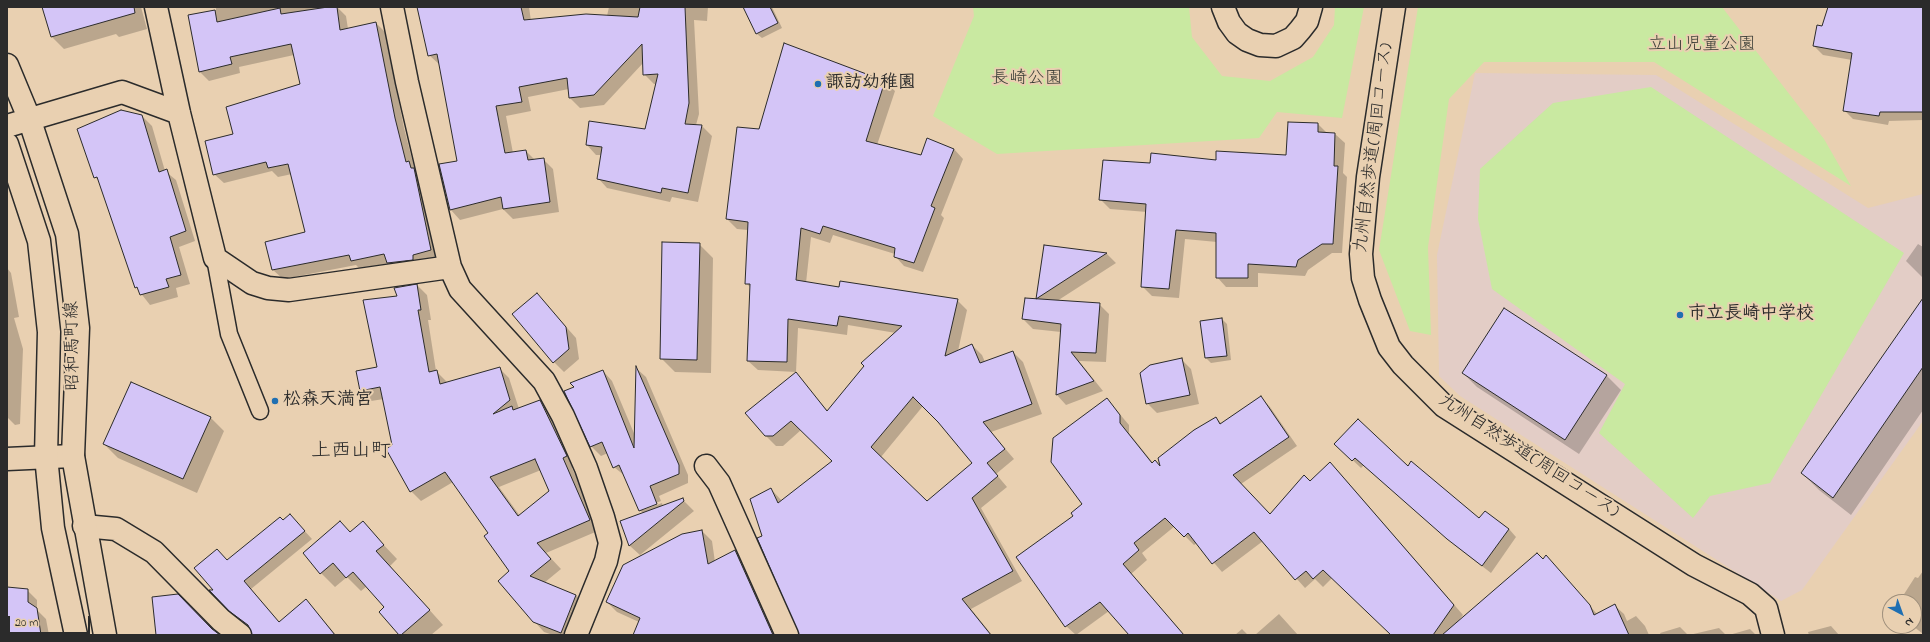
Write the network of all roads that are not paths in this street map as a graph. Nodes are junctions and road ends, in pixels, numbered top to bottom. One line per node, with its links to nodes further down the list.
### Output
1 (156, 7): 7 (street)
2 (392, 7): 12 (street)
3 (1223, 7): 4 (street)
4 (1311, 7)
5 (1394, 7): 24 (street, 九州自然歩道(周回コース))
6 (7, 65): 8 (street, 昭和馬町線)
7 (179, 112): 8 (street); 11 (street)
8 (29, 118): 9 (street); 15 (street, 昭和馬町線)
9 (7, 126)
10 (7, 144): 14 (street, 昭和馬町線)
11 (215, 258): 12 (street); 13 (lane)
12 (450, 267): 22 (street)
13 (260, 411)
14 (46, 456): 15 (street); 16 (street); 19 (street, 昭和馬町線)
15 (73, 456): 18 (street, 昭和馬町線)
16 (9, 459)
17 (706, 466): 23 (street)
18 (84, 526): 20 (street, 昭和馬町線); 21 (street)
19 (76, 635)
20 (105, 635)
21 (240, 635)
22 (576, 635)
23 (787, 635)
24 (1773, 635)

